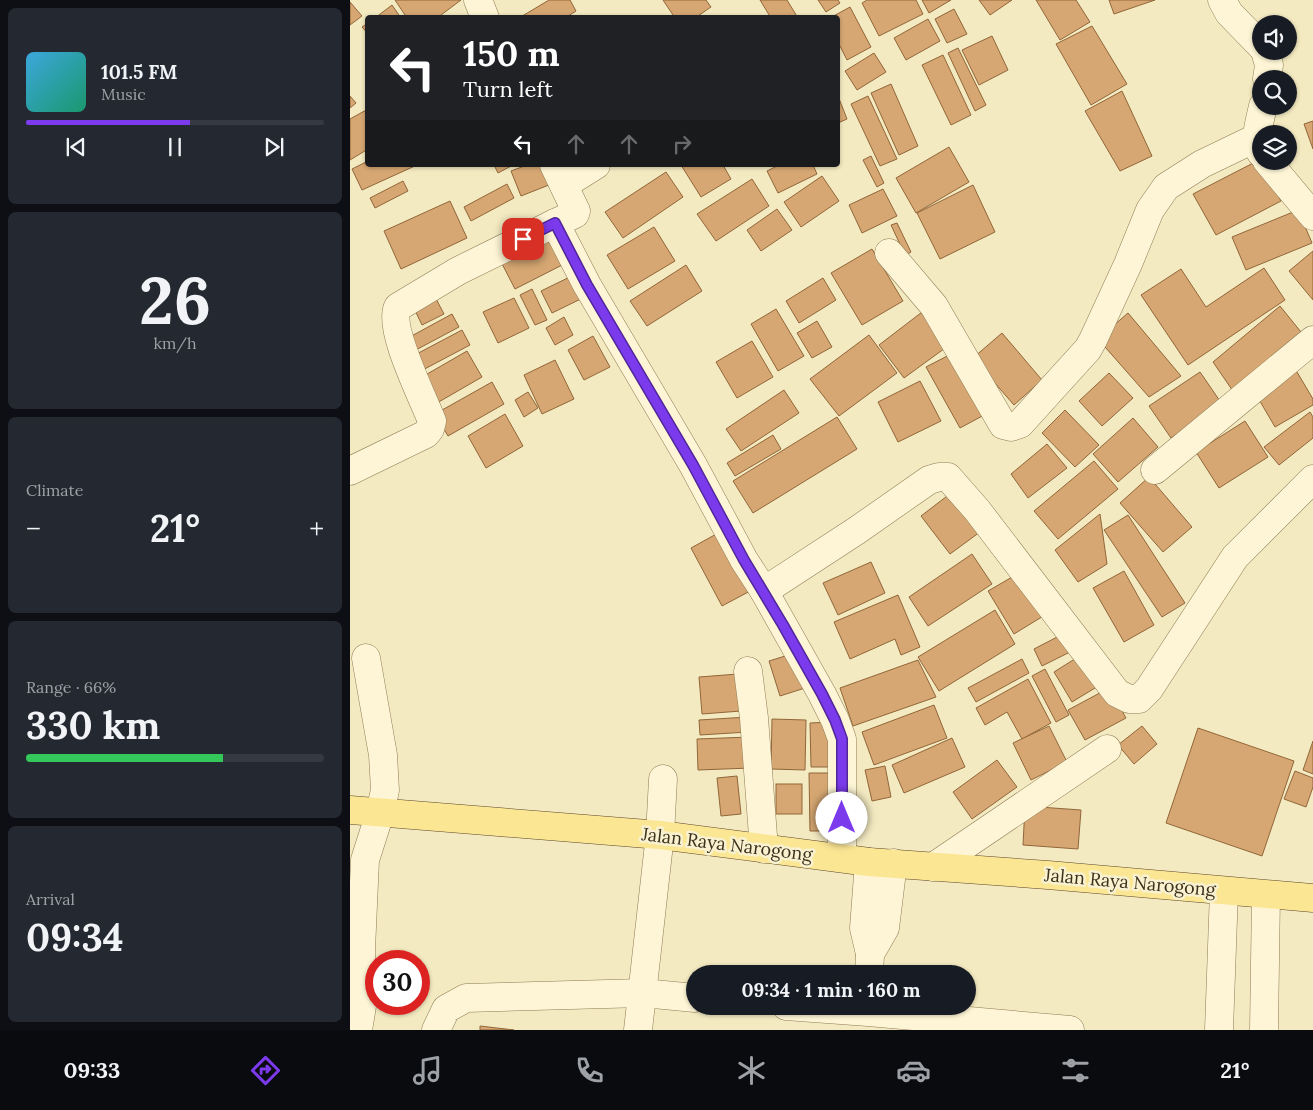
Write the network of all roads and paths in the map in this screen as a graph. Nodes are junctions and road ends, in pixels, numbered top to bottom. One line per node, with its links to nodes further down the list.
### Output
1 (478, 0): 3 (street)
2 (1233, 4): 4 (street)
3 (484, 15)
4 (1252, 32)
5 (1252, 152): 11 (street)
6 (589, 167): 8 (street)
7 (1277, 170): 9 (street)
8 (559, 175): 10 (street)
9 (1313, 216)
10 (555, 223): 13 (street); 16 (street)
11 (890, 253)
12 (1313, 340): 14 (street)
13 (353, 462)
14 (1155, 470)
15 (1313, 479): 16 (street)
16 (764, 591): 25 (street)
17 (366, 658): 22 (street)
18 (748, 671): 24 (street)
19 (1107, 749): 27 (street)
20 (663, 779): 23 (street)
21 (350, 810): 22 (main road, Jalan Raya Narogong)
22 (380, 814): 23 (main road, Jalan Raya Narogong); 35 (street)
23 (660, 835): 24 (main road, Jalan Raya Narogong); 32 (street)
24 (764, 848): 25 (main road, Jalan Raya Narogong)
25 (842, 857): 26 (main road, Jalan Raya Narogong)
26 (881, 862): 27 (main road, Jalan Raya Narogong); 31 (street)
27 (933, 867): 28 (main road, Jalan Raya Narogong)
28 (1224, 891): 29 (main road, Jalan Raya Narogong); 39 (street)
29 (1266, 895): 30 (main road, Jalan Raya Narogong); 40 (street)
30 (1313, 898)
31 (869, 964)
32 (643, 993): 33 (street); 36 (street); 37 (street)
33 (686, 997)
34 (867, 1016): 38 (street)
35 (358, 1030)
36 (436, 1030)
37 (638, 1030)
38 (1070, 1030)
39 (1219, 1030)
40 (1264, 1030)

